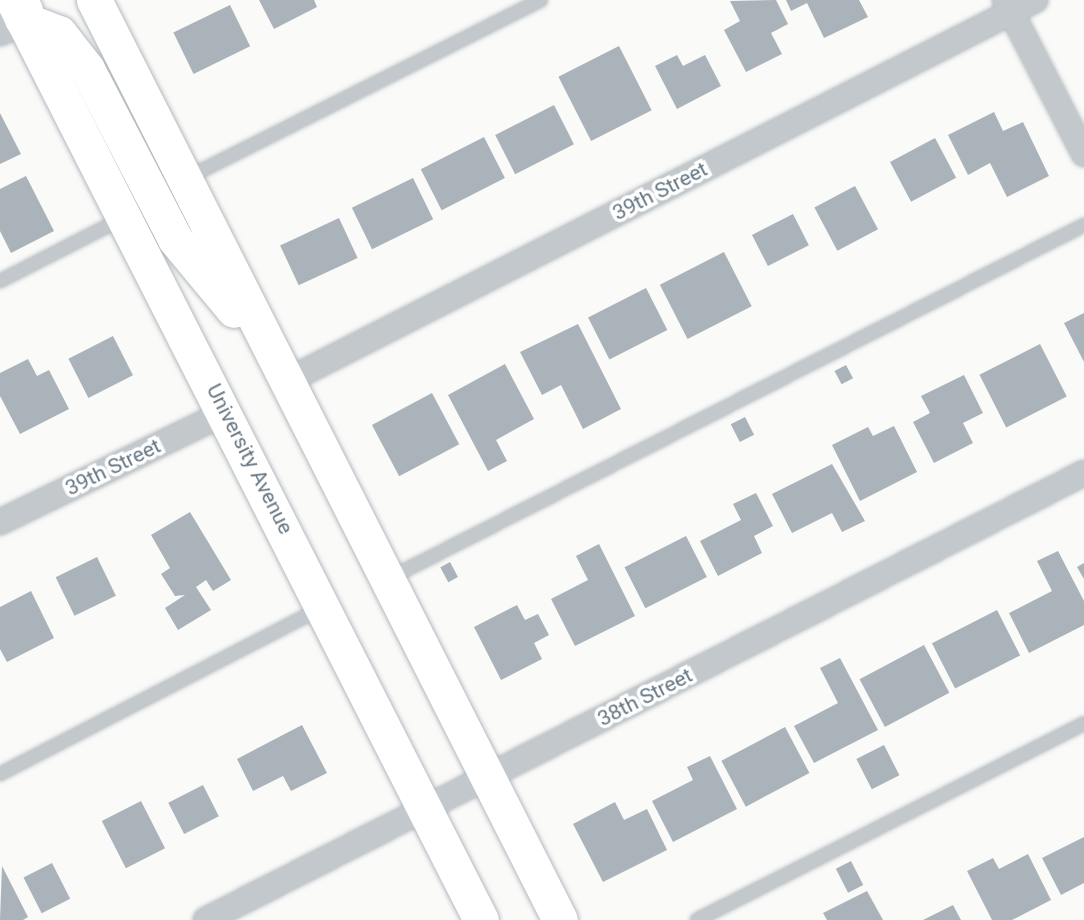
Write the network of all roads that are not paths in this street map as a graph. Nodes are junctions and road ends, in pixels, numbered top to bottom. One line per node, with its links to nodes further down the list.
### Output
1 (94, 0): 7 (main road)
2 (541, 0): 7 (lane)
3 (1035, 0): 4 (street, 39th Street)
4 (1008, 6): 6 (street); 11 (street, 39th Street)
5 (16, 12): 8 (main road, University Avenue); 11 (main road)
6 (1084, 154)
7 (184, 180): 11 (main road)
8 (126, 217): 10 (lane); 12 (main road, University Avenue)
9 (1084, 225): 15 (lane)
10 (0, 281)
11 (279, 370): 15 (main road)
12 (227, 412): 14 (street, 39th Street); 16 (main road, University Avenue)
13 (1084, 473): 19 (street, 38th Street)
14 (0, 522)
15 (386, 580): 19 (main road)
16 (324, 607): 18 (lane); 20 (main road, University Avenue)
17 (1084, 724): 24 (lane)
18 (0, 774)
19 (487, 778): 20 (street, 38th Street); 23 (main road)
20 (425, 808): 21 (street, 38th Street); 22 (main road, University Avenue)
21 (206, 920)
22 (481, 920)
23 (560, 920)
24 (697, 920)

